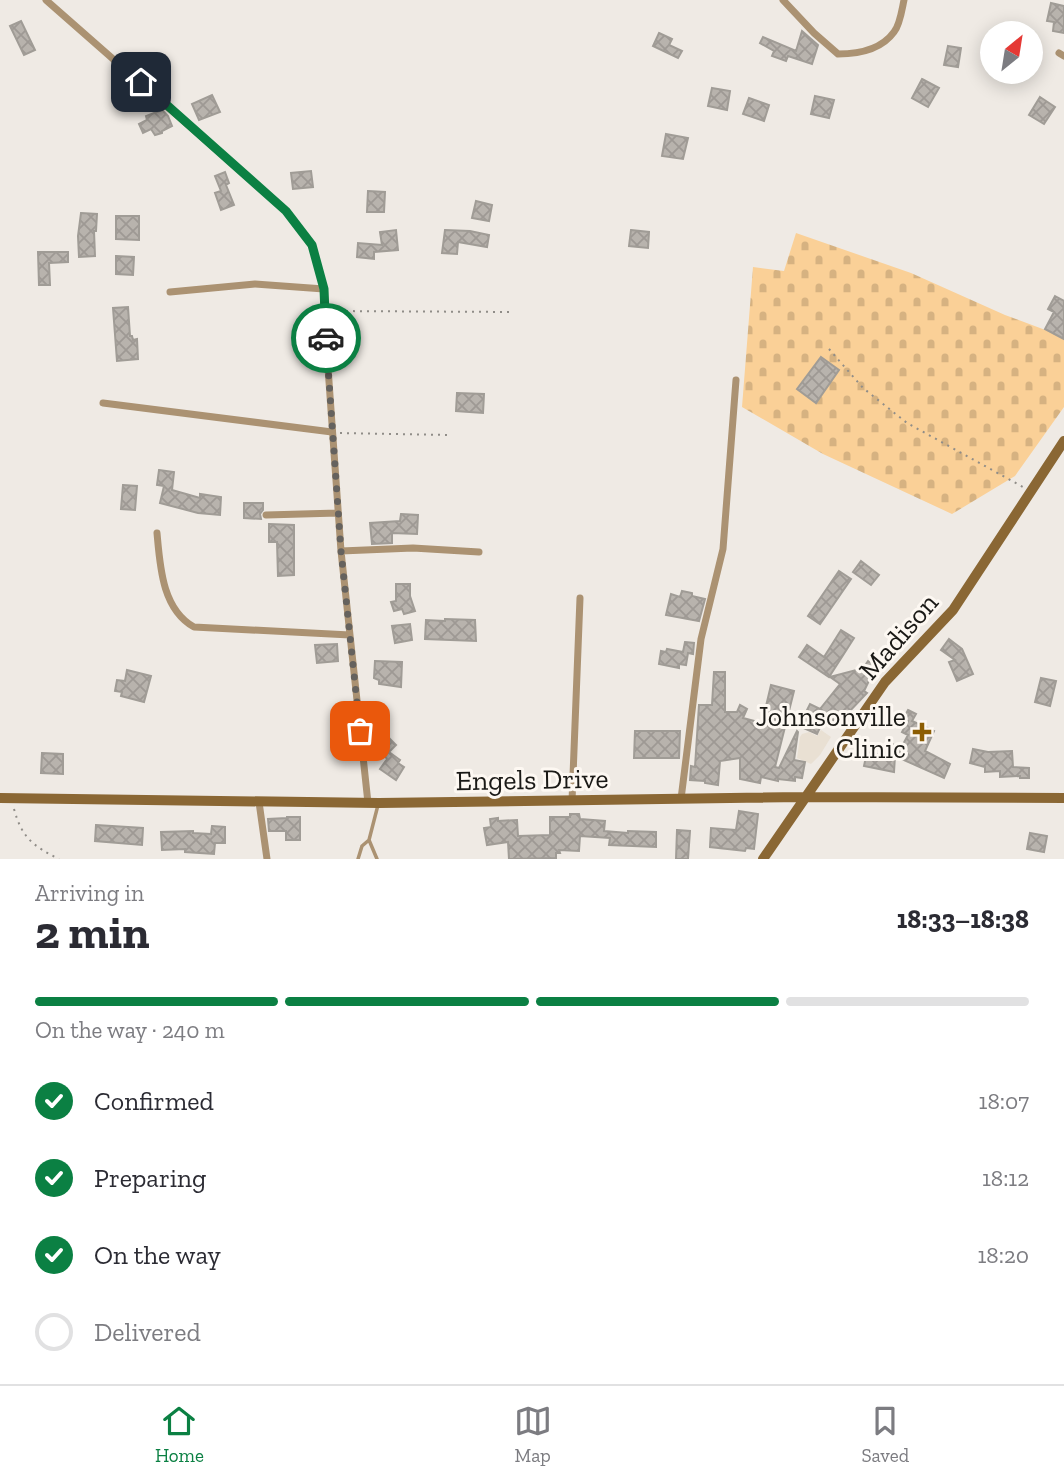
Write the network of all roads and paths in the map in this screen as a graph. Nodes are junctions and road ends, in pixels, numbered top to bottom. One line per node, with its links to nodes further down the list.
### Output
1 (46, 0): 4 (street)
2 (783, 0): 3 (street)
3 (904, 0)
4 (324, 289): 5 (street); 6 (street)
5 (170, 292)
6 (324, 311): 7 (path); 11 (street)
7 (512, 312)
8 (829, 349): 14 (path)
9 (736, 380): 24 (street)
10 (103, 403): 11 (street)
11 (332, 432): 12 (path); 15 (street)
12 (448, 435)
13 (1064, 441): 14 (street, Madison)
14 (1030, 491): 22 (street, Madison)
15 (338, 513): 16 (street); 18 (street)
16 (265, 514)
17 (157, 533): 21 (street)
18 (341, 551): 19 (street); 21 (street)
19 (479, 552)
20 (580, 598): 26 (street)
21 (350, 635): 28 (street)
22 (805, 797): 24 (street, Engels Drive); 25 (street, Engels Drive); 34 (street, Madison)
23 (5, 798): 27 (street, Engels Drive); 30 (path)
24 (681, 799): 26 (street, Engels Drive)
25 (1064, 799)
26 (572, 801): 28 (street, Engels Drive)
27 (259, 802): 28 (street, Engels Drive); 31 (street)
28 (373, 803): 29 (lane)
29 (369, 840): 32 (lane); 33 (lane)
30 (59, 859)
31 (267, 859)
32 (358, 859)
33 (377, 859)
34 (762, 859)

